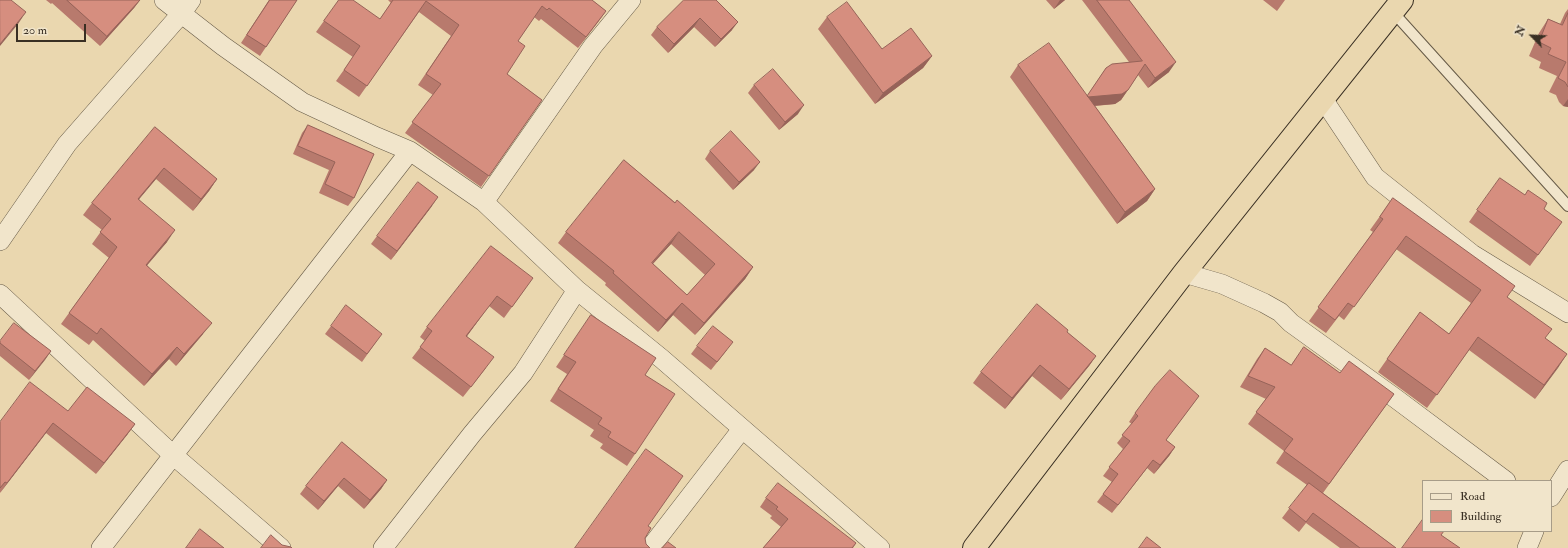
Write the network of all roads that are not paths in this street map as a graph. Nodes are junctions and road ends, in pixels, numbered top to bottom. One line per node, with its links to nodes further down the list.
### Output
1 (164, 0): 4 (street)
2 (631, 0): 7 (street)
3 (1398, 6): 5 (highway); 8 (lane)
4 (186, 7): 6 (street); 9 (street)
5 (1322, 99): 10 (highway); 13 (street)
6 (410, 151): 7 (street); 15 (street)
7 (484, 202): 11 (street)
8 (1568, 206)
9 (0, 241)
10 (1184, 273): 17 (street); 25 (highway)
11 (577, 290): 14 (street); 22 (street)
12 (0, 294): 15 (street)
13 (1568, 313)
14 (742, 429): 23 (street); 24 (street)
15 (173, 455): 20 (street); 21 (street)
16 (1568, 470): 18 (street)
17 (1505, 480)
18 (1552, 495)
19 (1534, 532): 26 (street)
20 (101, 548)
21 (281, 548)
22 (383, 548)
23 (650, 548)
24 (880, 548)
25 (974, 548)
26 (1527, 548)

